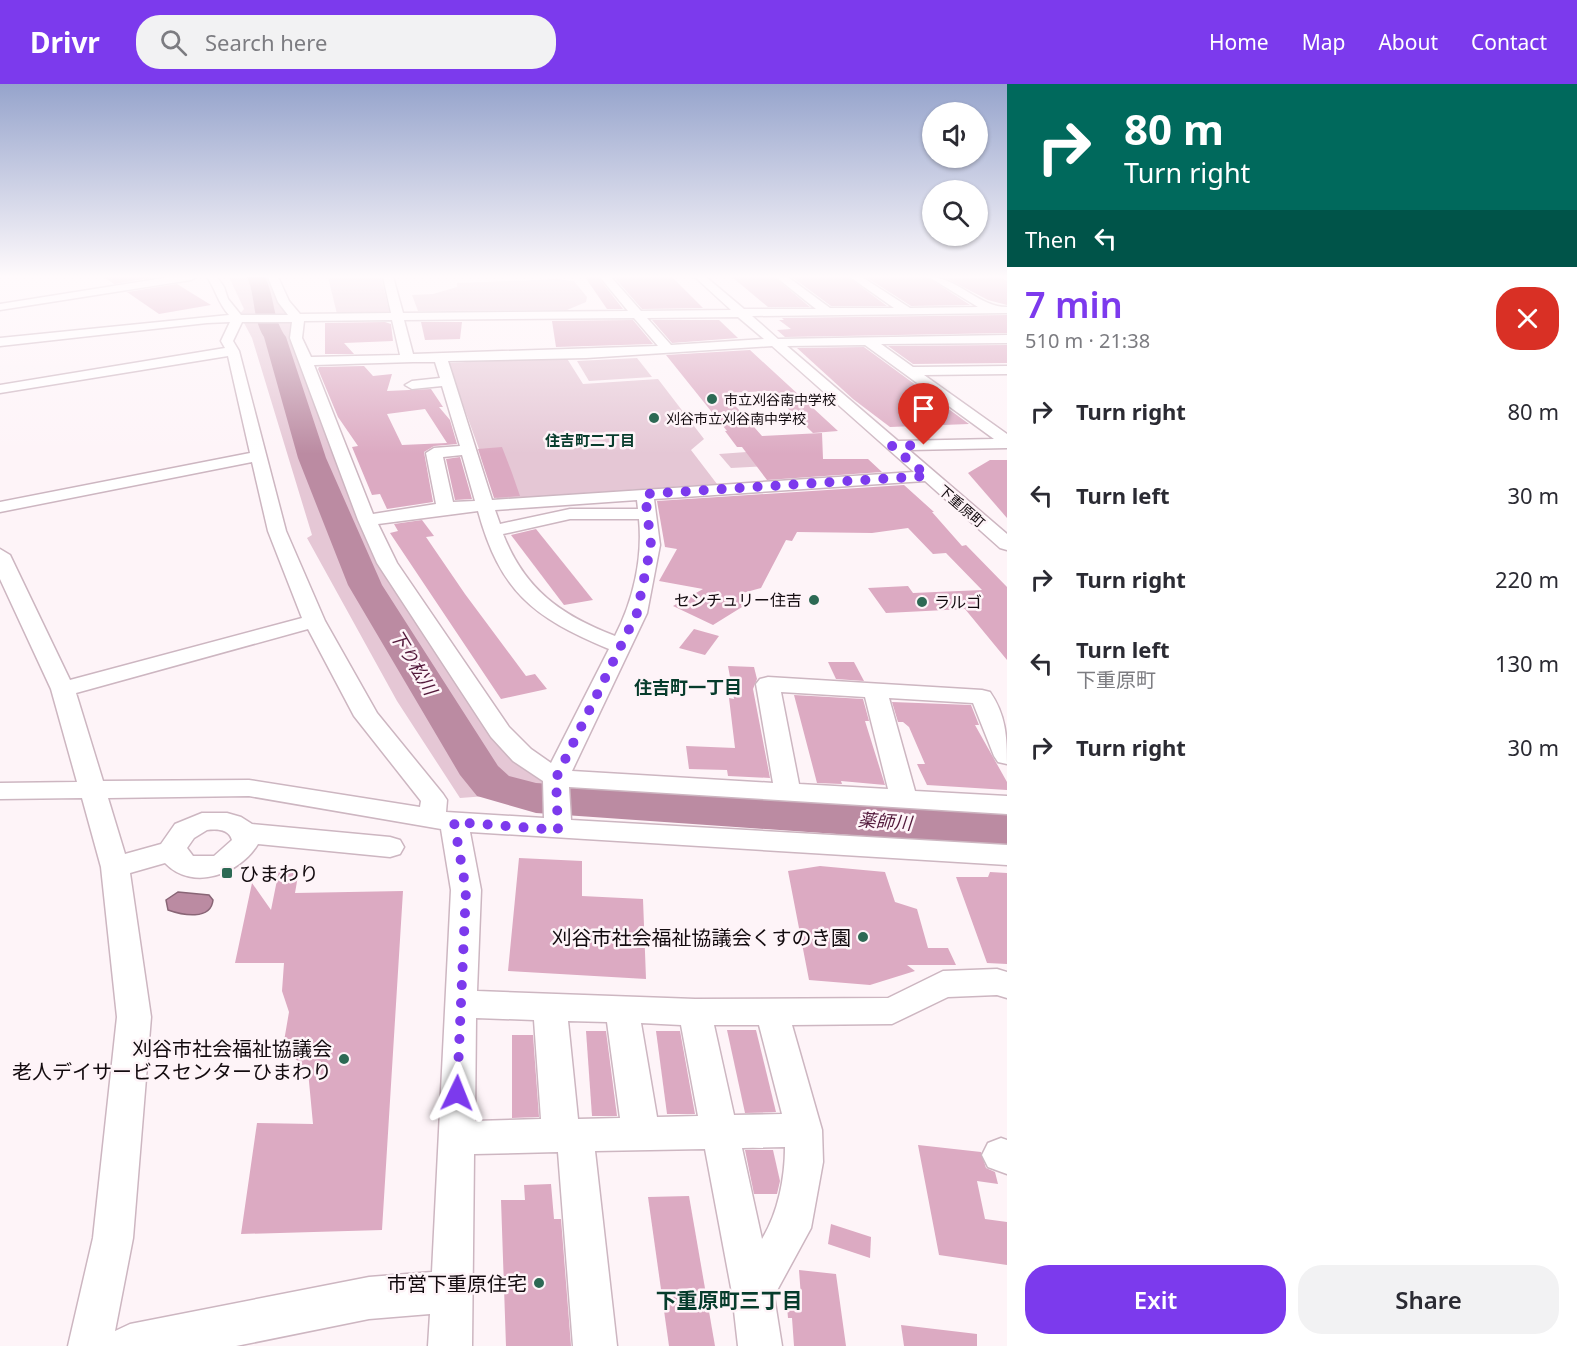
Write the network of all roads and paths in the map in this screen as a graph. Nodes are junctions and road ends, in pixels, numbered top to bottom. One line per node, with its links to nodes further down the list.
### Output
1 (51, 336): 12 (street)
2 (169, 336): 9 (street)
3 (234, 336): 15 (street)
4 (296, 336): 19 (street)
5 (403, 336): 18 (street)
6 (656, 336): 16 (street)
7 (768, 336): 13 (street, 下重原町)
8 (861, 336): 11 (street)
9 (171, 338)
10 (1007, 339): 11 (street)
11 (867, 340): 13 (street); 21 (street)
12 (0, 342)
13 (775, 342): 16 (street); 26 (street, 下重原町)
14 (193, 343): 15 (street)
15 (231, 345): 24 (street); 28 (street)
16 (667, 348): 17 (street)
17 (441, 359): 18 (street); 22 (street)
18 (408, 360): 19 (street)
19 (306, 361): 34 (street)
20 (1007, 370): 21 (street)
21 (910, 371): 25 (street)
22 (447, 381): 23 (street); 27 (street)
23 (412, 385)
24 (0, 389)
25 (1007, 442): 26 (street)
26 (892, 446): 29 (street, 下重原町)
27 (469, 450): 31 (street); 33 (street)
28 (257, 456): 32 (street); 38 (street)
29 (927, 476): 30 (street); 36 (street, 下重原町)
30 (647, 504): 31 (street); 35 (street); 39 (street)
31 (485, 505): 33 (street); 35 (street)
32 (0, 507)
33 (446, 508): 34 (street)
34 (367, 520): 43 (street)
35 (491, 531): 39 (street)
36 (1007, 544)
37 (0, 555): 40 (street)
38 (314, 621): 40 (street); 50 (street)
39 (621, 646): 43 (street)
40 (63, 689): 44 (street)
41 (875, 691): 42 (street); 46 (street); 48 (street)
42 (1007, 756)
43 (556, 778): 46 (street); 51 (street)
44 (91, 788): 45 (street); 47 (street); 57 (street)
45 (0, 791)
46 (788, 793): 48 (street)
47 (325, 800): 50 (street); 53 (street)
48 (904, 800): 49 (street)
49 (1007, 805)
50 (443, 821): 51 (street); 59 (street)
51 (558, 830): 56 (street)
52 (244, 833): 53 (street); 55 (street); 55 (street)
53 (305, 838): 54 (street)
54 (390, 847)
55 (173, 851): 57 (street)
56 (1007, 855)
57 (115, 867): 71 (street)
58 (1007, 985): 63 (street)
59 (460, 1004): 60 (street); 68 (street)
60 (550, 1008): 61 (street); 67 (street)
61 (622, 1010): 62 (street); 66 (street)
62 (695, 1012): 63 (street); 65 (street)
63 (772, 1012): 64 (street)
64 (804, 1130): 65 (street); 70 (street)
65 (719, 1132): 66 (street); 70 (street)
66 (641, 1134): 67 (street)
67 (568, 1135): 68 (street); 74 (street)
68 (455, 1138): 69 (street)
69 (451, 1291): 72 (street); 73 (street)
70 (753, 1293): 75 (street)
71 (90, 1346)
72 (130, 1346)
73 (450, 1346)
74 (595, 1346)
75 (760, 1346)

